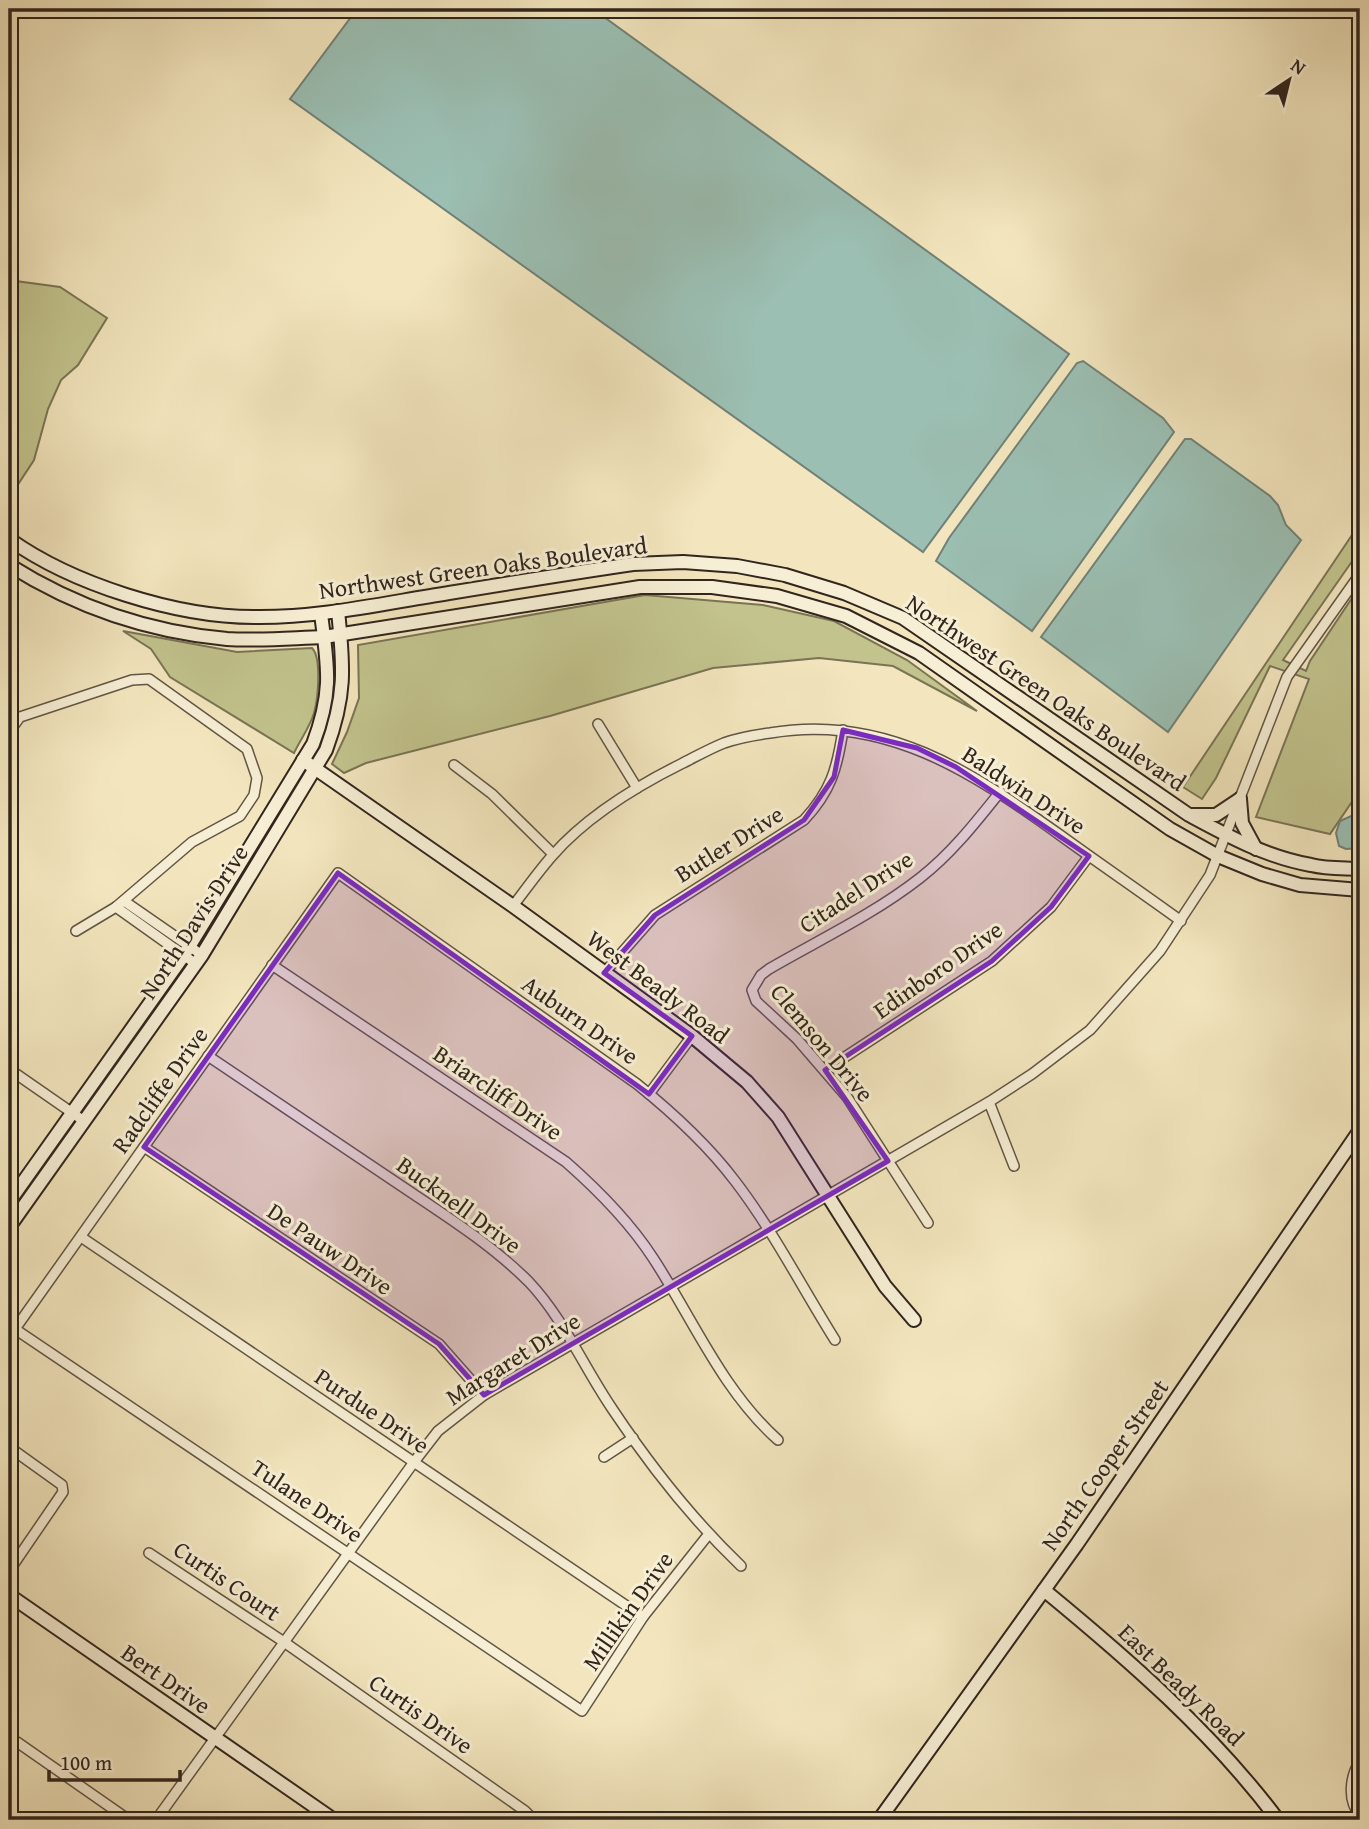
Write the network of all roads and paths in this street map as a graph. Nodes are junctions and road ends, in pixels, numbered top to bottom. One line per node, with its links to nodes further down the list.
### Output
1 (9, 539): 5 (main road, Northwest Green Oaks Boulevard)
2 (9, 565): 7 (main road, Northwest Green Oaks Boulevard)
3 (1360, 574): 15 (street, Margaret Drive)
4 (338, 611): 5 (main road, Northwest Green Oaks Boulevard); 6 (main road, North Davis Drive); 16 (main road, Northwest Green Oaks Boulevard)
5 (321, 614): 7 (main road, North Davis Drive)
6 (340, 634): 7 (main road, Northwest Green Oaks Boulevard); 11 (main road, North Davis Drive); 21 (main road, Northwest Green Oaks Boulevard)
7 (324, 636): 11 (main road, North Davis Drive)
8 (598, 724): 13 (street)
9 (843, 730): 13 (street, Baldwin Drive); 14 (street, Baldwin Drive); 33 (street, Butler Drive)
10 (9, 732): 25 (street)
11 (309, 764): 26 (main road, West Beady Road); 30 (main road, North Davis Drive); 31 (main road, North Davis Drive)
12 (454, 765): 19 (street)
13 (638, 788): 19 (street, Baldwin Drive)
14 (1000, 792): 20 (street, Baldwin Drive); 34 (street, Citadel Drive)
15 (1240, 799): 16 (main road); 17 (street, Margaret Drive); 18 (main road)
16 (1189, 816): 17 (main road, Northwest Green Oaks Boulevard)
17 (1226, 836): 18 (main road, Northwest Green Oaks Boulevard); 21 (street, Margaret Drive)
18 (1256, 849): 22 (main road, Northwest Green Oaks Boulevard)
19 (553, 854): 26 (street, Baldwin Drive)
20 (1089, 856): 28 (street, Baldwin Drive); 38 (street, Edinboro Drive)
21 (1218, 856): 24 (main road, Northwest Green Oaks Boulevard); 28 (street, Margaret Drive)
22 (1360, 869)
23 (338, 873): 32 (street, Radcliffe Drive); 39 (street, Auburn Drive)
24 (1360, 890)
25 (124, 901): 27 (street); 30 (street)
26 (513, 906): 33 (main road, West Beady Road)
27 (116, 908): 29 (street); 30 (street)
28 (1181, 921): 40 (street, Margaret Drive)
29 (76, 932)
30 (187, 951): 31 (street); 41 (main road, North Davis Drive)
31 (199, 960): 42 (main road, North Davis Drive)
32 (272, 965): 36 (street, Radcliffe Drive); 53 (street, Briarcliff Drive)
33 (604, 973): 35 (main road, West Beady Road)
34 (754, 985): 38 (street, Clemson Drive)
35 (692, 1036): 39 (street); 47 (main road, West Beady Road)
36 (208, 1056): 44 (street, Radcliffe Drive); 57 (street, Bucknell Drive)
37 (9, 1069): 41 (street)
38 (825, 1070): 45 (street, Clemson Drive)
39 (649, 1094): 51 (street, Auburn Drive)
40 (989, 1102): 45 (street, Margaret Drive); 46 (street)
41 (72, 1112): 42 (street); 48 (main road, North Davis Drive)
42 (84, 1121): 50 (main road, North Davis Drive)
43 (1360, 1130): 69 (main road, North Cooper Street)
44 (144, 1147): 52 (street, Radcliffe Drive); 58 (street, De Pauw Drive)
45 (888, 1161): 47 (street, Margaret Drive); 49 (street, Clemson Drive)
46 (1014, 1166)
47 (828, 1196): 51 (street, Margaret Drive); 54 (main road, West Beady Road)
48 (9, 1202)
49 (928, 1223)
50 (9, 1227)
51 (767, 1231): 53 (street, Margaret Drive); 56 (street, Auburn Drive)
52 (80, 1237): 55 (street, Radcliffe Drive); 63 (street, Purdue Drive)
53 (670, 1287): 57 (street, Margaret Drive); 60 (street, Briarcliff Drive)
54 (914, 1320)
55 (12, 1327): 65 (street, Tulane Drive)
56 (835, 1340)
57 (573, 1344): 58 (street, Margaret Drive); 59 (street, Bucknell Drive)
58 (484, 1395): 63 (street, Margaret Drive)
59 (633, 1438): 62 (street); 64 (street, Bucknell Drive)
60 (778, 1440)
61 (9, 1447): 68 (street)
62 (604, 1457)
63 (414, 1462): 65 (street, Margaret Drive); 71 (street, Purdue Drive)
64 (708, 1535): 67 (street, Bucknell Drive); 71 (street, Millikin Drive)
65 (347, 1552): 72 (street, Margaret Drive); 73 (street, Tulane Drive)
66 (149, 1553): 72 (street, Curtis Court)
67 (741, 1566)
68 (9, 1571)
69 (1044, 1590): 82 (main road, North Cooper Street); 83 (main road, East Beady Road)
70 (9, 1595): 74 (main road, Bert Drive)
71 (643, 1617): 73 (street, Millikin Drive)
72 (284, 1642): 74 (street, Margaret Drive); 81 (street, Curtis Drive)
73 (582, 1711)
74 (215, 1739): 79 (street, Margaret Drive); 80 (main road, Bert Drive)
75 (17, 1742): 78 (street)
76 (1360, 1761): 77 (street)
77 (1358, 1813)
78 (129, 1820)
79 (156, 1820)
80 (334, 1820)
81 (534, 1820)
82 (879, 1820)
83 (1278, 1820)

